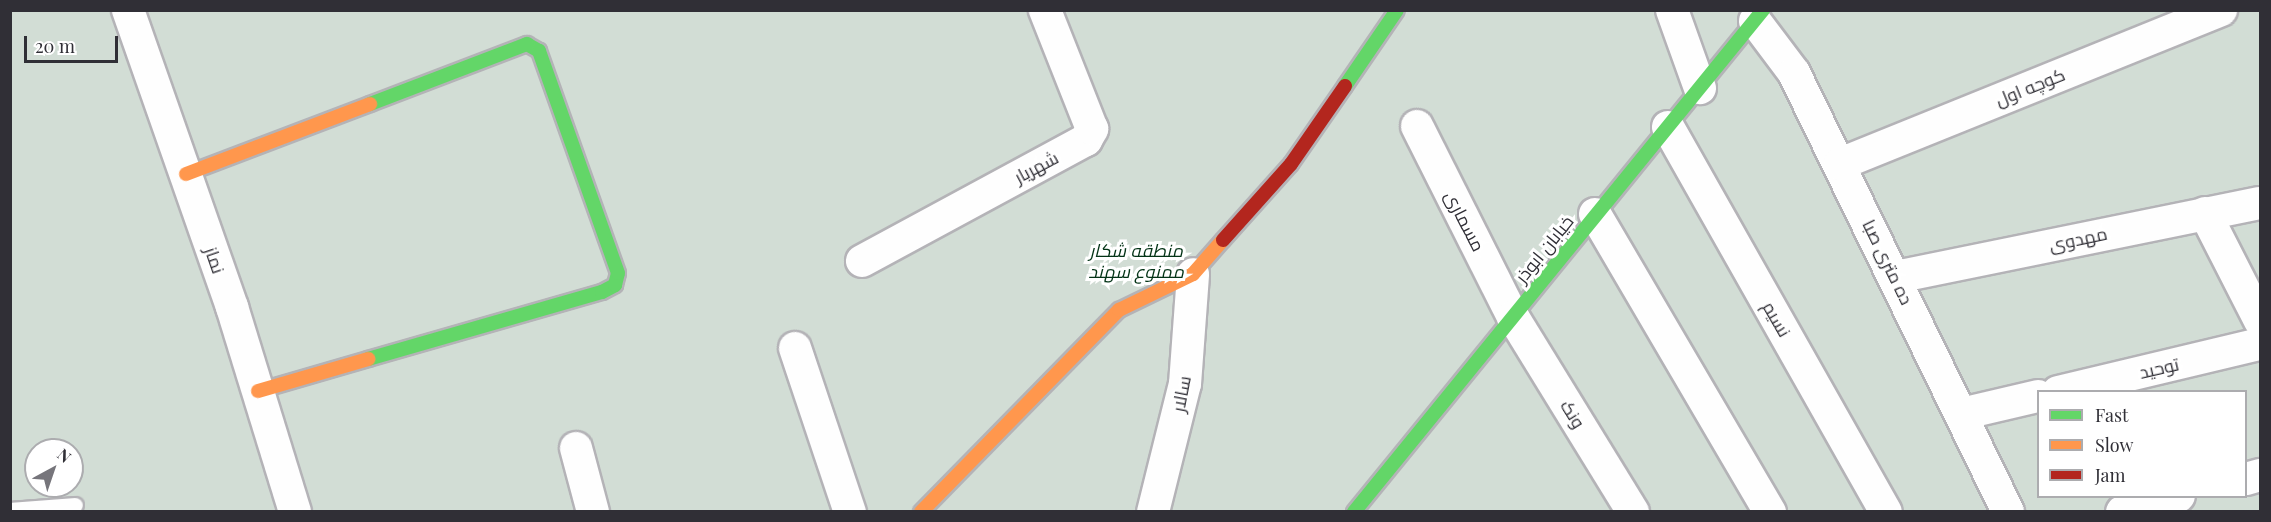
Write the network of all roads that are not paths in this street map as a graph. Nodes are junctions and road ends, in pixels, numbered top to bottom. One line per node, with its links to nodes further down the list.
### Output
1 (128, 10): 11 (street, نماز)
2 (1045, 10): 15 (street, شهریار)
3 (1398, 10): 16 (street)
4 (1672, 10): 7 (street)
5 (2221, 10): 10 (street, کوچه اول)
6 (1759, 16): 7 (street, خیابان ابوذر); 10 (street, ده متری صبا)
7 (1700, 88): 9 (street, خیابان ابوذر)
8 (1417, 126): 18 (street, مسماری)
9 (1668, 127): 14 (street, خیابان ابوذر); 38 (street, نسیم)
10 (1840, 164): 17 (street, ده متری صبا)
11 (186, 174): 23 (street, نماز); 23 (street)
12 (2260, 203): 13 (street, مهدوی)
13 (2205, 213): 17 (street, مهدوی); 19 (street)
14 (1596, 214): 18 (street, خیابان ابوذر); 37 (street)
15 (862, 261)
16 (1193, 274): 33 (street); 34 (street, سالار)
17 (1896, 277): 25 (street, ده متری صبا)
18 (1513, 317): 35 (street, خیابان ابوذر); 36 (street, ونک)
19 (2260, 321)
20 (2260, 344): 22 (street, توحید)
21 (795, 348): 32 (street)
22 (2066, 390)
23 (258, 391): 30 (street, نماز)
24 (2037, 396): 25 (street)
25 (1961, 414): 39 (street, ده متری صبا)
26 (576, 448): 31 (street)
27 (2172, 498): 40 (street)
28 (75, 505): 29 (lane)
29 (10, 510)
30 (295, 512)
31 (593, 512)
32 (850, 512)
33 (921, 512)
34 (1153, 512)
35 (1354, 512)
36 (1633, 512)
37 (1770, 512)
38 (1886, 512)
39 (2008, 512)
40 (2122, 512)

